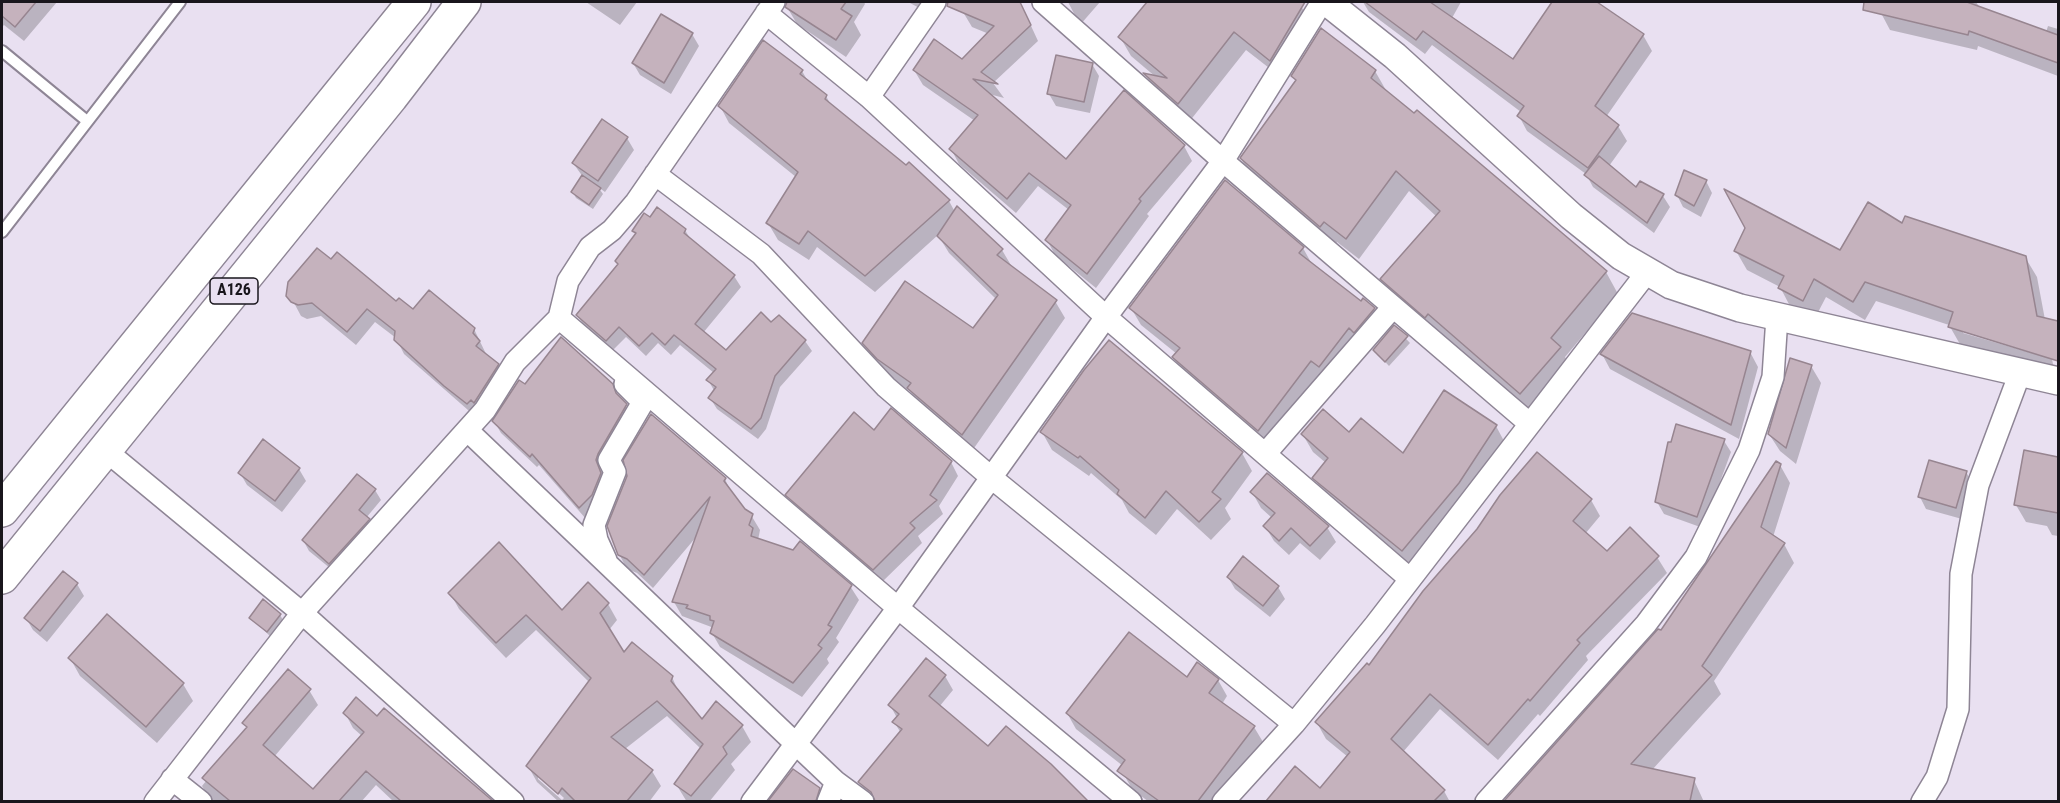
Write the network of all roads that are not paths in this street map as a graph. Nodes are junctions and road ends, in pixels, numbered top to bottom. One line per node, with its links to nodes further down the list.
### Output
1 (180, 2): 11 (lane)
2 (414, 2): 27 (highway, A126)
3 (464, 2): 24 (highway, A126)
4 (935, 2): 10 (street)
5 (1043, 2): 12 (street)
6 (1322, 2): 12 (street)
7 (1327, 2): 15 (street)
8 (770, 7): 10 (street); 13 (street)
9 (2, 51): 11 (lane)
10 (869, 97): 17 (street)
11 (87, 122): 14 (lane)
12 (1223, 161): 16 (street); 17 (street)
13 (655, 174): 19 (street); 26 (street)
14 (2, 232)
15 (1647, 271): 18 (street); 22 (street)
16 (1393, 307): 22 (street); 25 (street)
17 (1106, 317): 25 (street); 26 (street)
18 (1777, 317): 20 (street); 45 (street)
19 (560, 318): 23 (street); 28 (street); 31 (street)
20 (2023, 374): 21 (street); 46 (street)
21 (2058, 381)
22 (1530, 424): 30 (street)
23 (467, 430): 28 (street); 32 (street)
24 (105, 450): 29 (highway, A126); 32 (street)
25 (1265, 454): 30 (street)
26 (993, 479): 31 (street); 33 (street)
27 (2, 510)
28 (610, 567): 34 (street)
29 (2, 577)
30 (1410, 579): 33 (street)
31 (898, 608): 34 (street); 43 (street)
32 (302, 613): 35 (street); 39 (street)
33 (1294, 724): 44 (street)
34 (797, 745): 36 (street); 40 (street)
35 (172, 779): 37 (street); 38 (street)
36 (836, 782): 41 (street); 42 (street)
37 (155, 801)
38 (201, 801)
39 (513, 801)
40 (752, 801)
41 (828, 801)
42 (863, 801)
43 (1131, 801)
44 (1223, 801)
45 (1486, 801)
46 (1922, 801)

